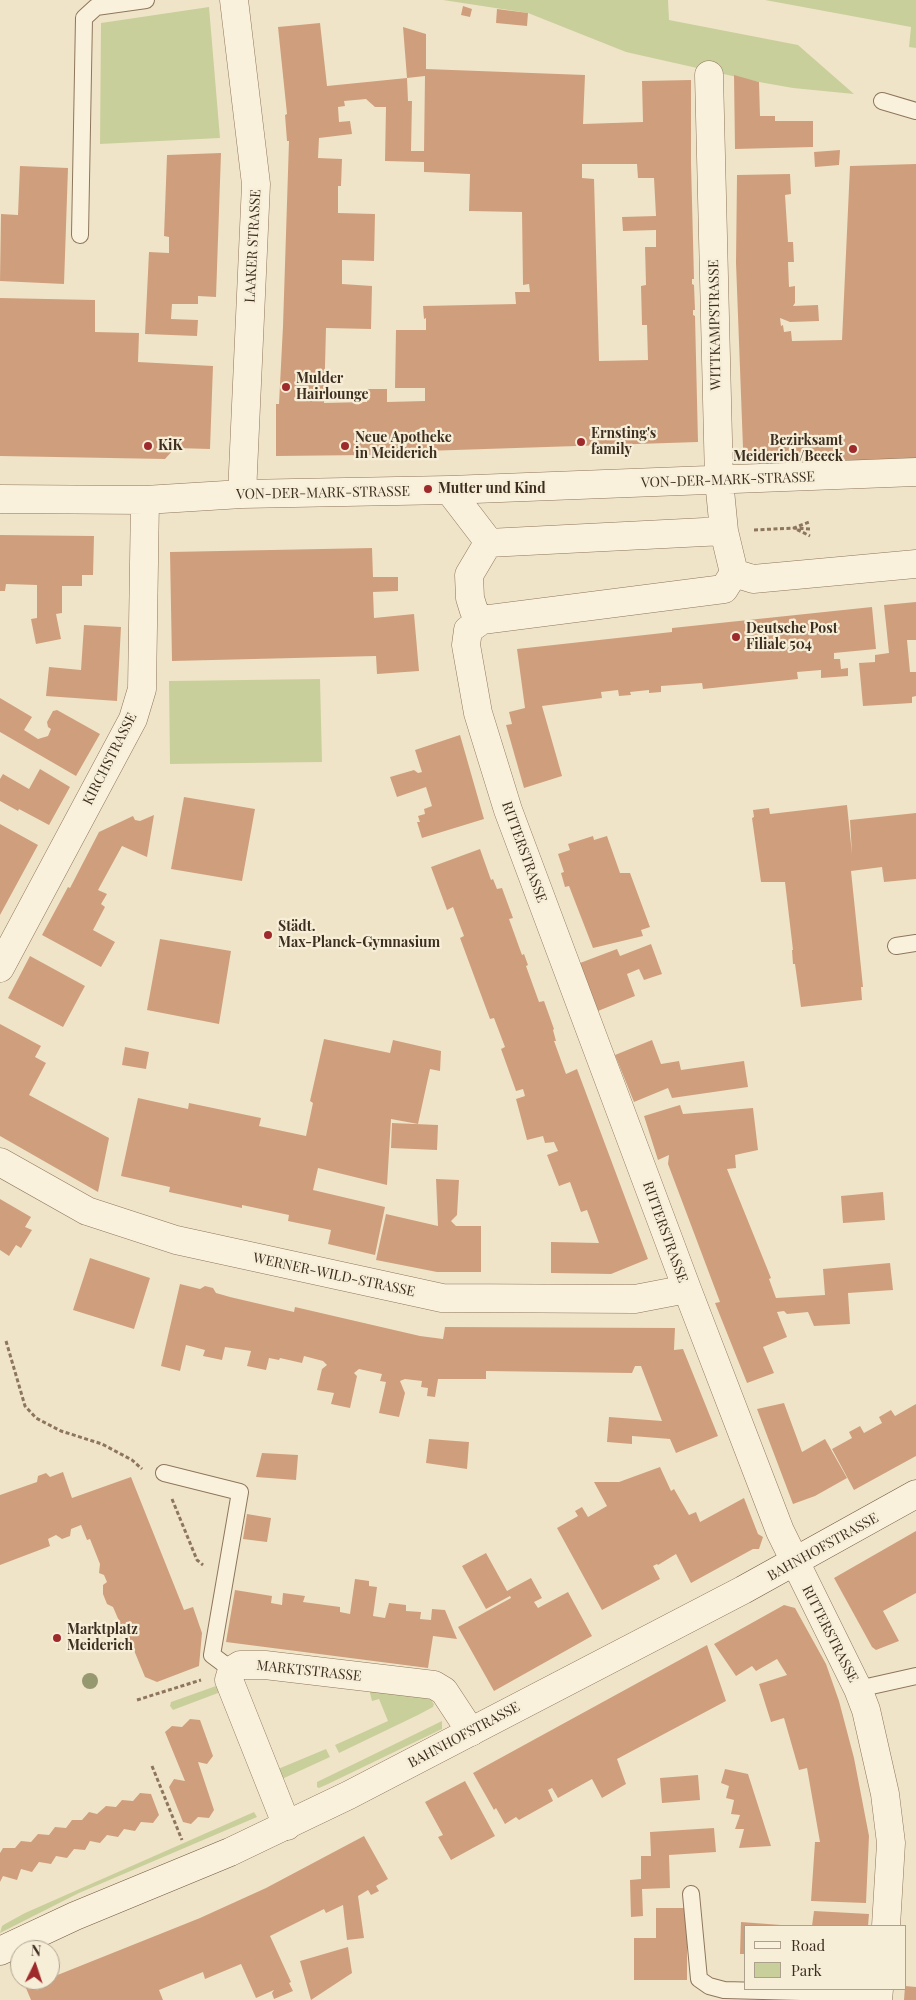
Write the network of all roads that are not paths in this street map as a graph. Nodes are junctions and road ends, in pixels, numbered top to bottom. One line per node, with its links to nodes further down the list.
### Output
1 (146, 0): 6 (lane)
2 (234, 0): 10 (street, LAAKER STRASSE)
3 (709, 75): 8 (street, WITTKAMPSTRASSE)
4 (882, 101): 5 (lane)
5 (916, 111)
6 (80, 234)
7 (916, 472): 8 (street, VON-DER-MARK-STRASSE)
8 (719, 480): 9 (street, VON-DER-MARK-STRASSE); 13 (street, WITTKAMPSTRASSE)
9 (449, 490): 10 (street, VON-DER-MARK-STRASSE); 14 (street)
10 (242, 494): 12 (street, VON-DER-MARK-STRASSE)
11 (0, 499): 12 (street, VON-DER-MARK-STRASSE)
12 (145, 500): 20 (street, KIRCHSTRASSE)
13 (724, 531): 14 (street); 16 (street, WITTKAMPSTRASSE)
14 (488, 544): 17 (street)
15 (916, 564): 16 (street)
16 (734, 573): 17 (street)
17 (482, 620): 22 (street, RITTERSTRASSE)
18 (916, 943): 19 (lane)
19 (896, 946)
20 (0, 968)
21 (0, 1162): 22 (street, WERNER-WILD-STRASSE)
22 (686, 1289): 25 (street, RITTERSTRASSE)
23 (164, 1473): 26 (lane)
24 (916, 1494): 25 (street, BAHNHOFSTRASSE)
25 (794, 1562): 28 (street, RITTERSTRASSE); 29 (street, BAHNHOFSTRASSE)
26 (232, 1670): 29 (street, MARKTSTRASSE); 30 (street)
27 (916, 1676): 28 (lane)
28 (858, 1689): 32 (street, RITTERSTRASSE)
29 (471, 1732): 30 (street, BAHNHOFSTRASSE)
30 (287, 1826): 33 (street, BAHNHOFSTRASSE)
31 (692, 1894): 34 (lane)
32 (886, 1925)
33 (0, 1951)
34 (879, 1994)

